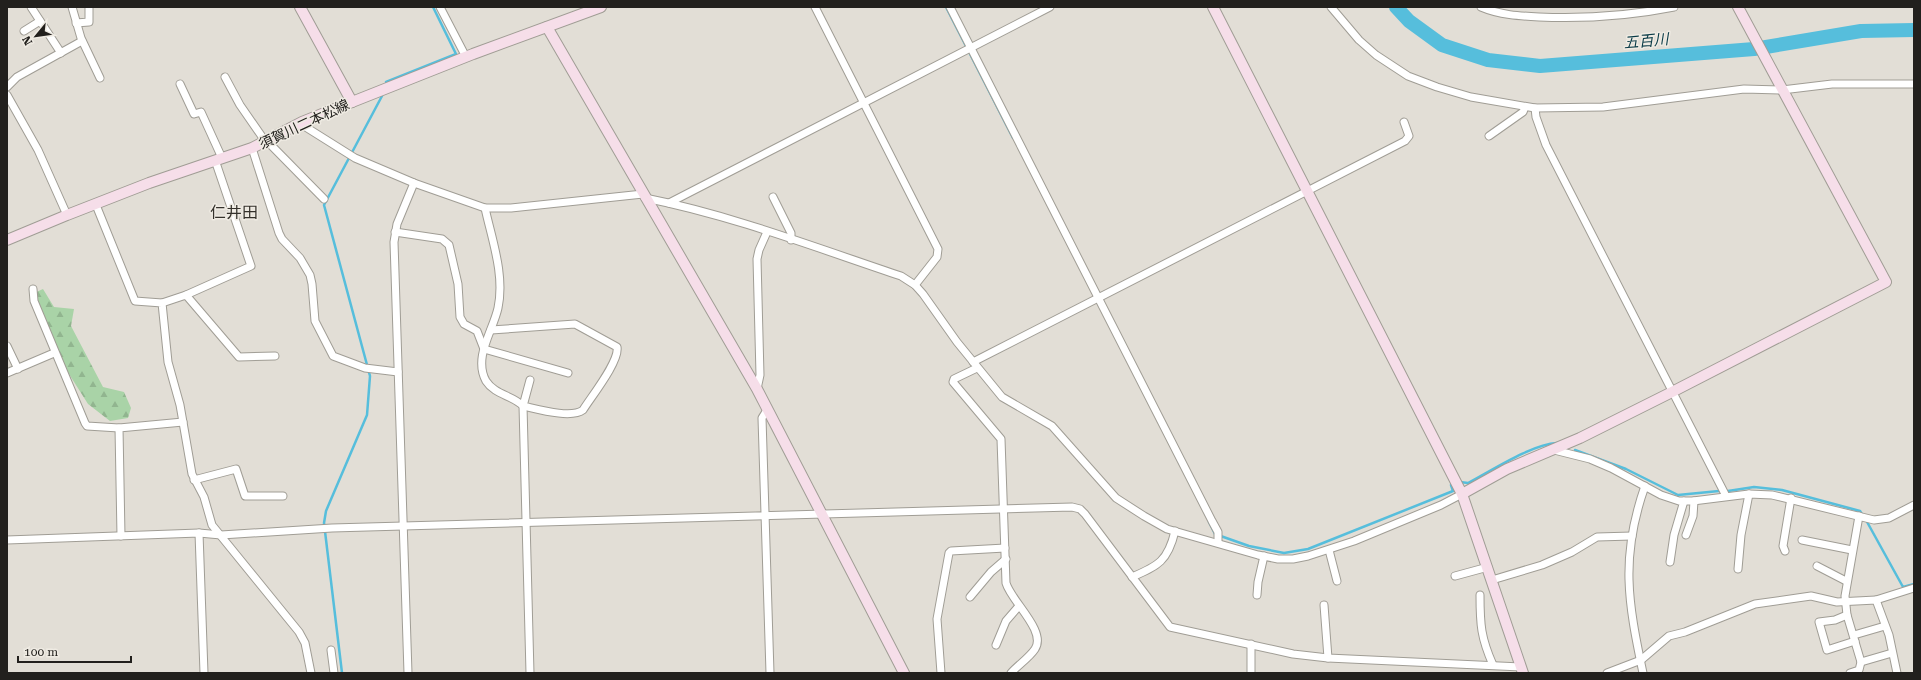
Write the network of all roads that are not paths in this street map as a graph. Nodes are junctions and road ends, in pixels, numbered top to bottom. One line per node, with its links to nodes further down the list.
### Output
1 (31, 7): 15 (street)
2 (72, 7): 16 (street)
3 (89, 7): 16 (street)
4 (300, 7): 30 (street)
5 (440, 7): 22 (street)
6 (601, 7): 17 (street, 須賀川二本松線)
7 (815, 7): 31 (street)
8 (950, 7): 20 (street)
9 (1050, 7): 20 (street)
10 (1213, 7): 41 (street)
11 (1331, 7): 32 (street)
12 (1481, 7): 13 (street)
13 (1674, 7)
14 (1738, 7): 28 (street)
15 (40, 21): 18 (street); 21 (street)
16 (76, 23): 19 (street)
17 (547, 27): 22 (street, 須賀川二本松線); 42 (street)
18 (24, 31)
19 (82, 41): 21 (street); 24 (street)
20 (971, 48): 31 (street); 56 (street)
21 (61, 53): 27 (street)
22 (466, 57): 30 (street, 須賀川二本松線)
23 (225, 77): 37 (street)
24 (100, 78)
25 (180, 84): 39 (street)
26 (1914, 84): 28 (street)
27 (7, 87)
28 (1781, 87): 33 (street); 70 (street)
29 (7, 95): 48 (street)
30 (352, 102): 34 (street, 須賀川二本松線)
31 (865, 104): 45 (street); 53 (street)
32 (1525, 107): 33 (street); 36 (street)
33 (1535, 108): 70 (street)
34 (302, 122): 37 (street, 須賀川二本松線); 40 (street)
35 (1404, 122): 41 (street)
36 (1489, 136)
37 (266, 141): 38 (street, 須賀川二本松線); 44 (street)
38 (252, 148): 39 (street, 須賀川二本松線); 65 (street)
39 (219, 159): 46 (street, 須賀川二本松線); 55 (street)
40 (414, 183): 47 (street); 49 (street)
41 (1306, 190): 56 (street); 78 (street)
42 (644, 196): 45 (street); 47 (street); 69 (street)
43 (773, 197): 52 (street)
44 (324, 199)
45 (669, 203): 50 (street)
46 (96, 204): 48 (street, 須賀川二本松線); 57 (street)
47 (485, 208): 58 (street)
48 (67, 215): 51 (street, 須賀川二本松線)
49 (395, 232): 60 (street); 65 (street)
50 (767, 232): 52 (street); 69 (street)
51 (7, 240)
52 (791, 240): 53 (street)
53 (914, 285): 63 (street)
54 (32, 289): 61 (street)
55 (186, 295): 57 (street); 62 (street)
56 (1097, 298): 63 (street); 100 (street)
57 (162, 303): 73 (street)
58 (491, 330): 60 (street); 71 (street)
59 (7, 346): 64 (street)
60 (484, 349): 67 (street); 71 (street)
61 (54, 353): 64 (street); 74 (street)
62 (275, 356)
63 (975, 365): 86 (street); 92 (street)
64 (18, 369): 66 (street)
65 (398, 372): 91 (street)
66 (7, 373)
67 (568, 373)
68 (530, 380): 71 (street)
69 (757, 389): 72 (street)
70 (1672, 392): 75 (street); 81 (street)
71 (523, 406): 90 (street)
72 (767, 410): 87 (street); 88 (street)
73 (183, 422): 74 (street); 76 (street)
74 (119, 428): 96 (street)
75 (1554, 450): 77 (street); 78 (street)
76 (194, 480): 80 (street); 94 (street)
77 (1645, 486): 83 (street); 97 (street)
78 (1462, 494): 102 (street); 109 (street)
79 (1748, 494): 81 (street); 82 (street); 110 (street)
80 (283, 496)
81 (1726, 496): 84 (street)
82 (1791, 498): 89 (street); 104 (street)
83 (1684, 501): 84 (street); 107 (street)
84 (1694, 501): 95 (street)
85 (1914, 505): 89 (street)
86 (1004, 508): 87 (street); 101 (street); 112 (street)
87 (822, 514): 88 (street); 142 (street)
88 (765, 516): 90 (street); 141 (street)
89 (1861, 517): 103 (street)
90 (526, 522): 91 (street); 140 (street)
91 (402, 528): 94 (street); 139 (street)
92 (1175, 531): 100 (street); 112 (street)
93 (199, 533): 94 (street); 96 (street); 136 (street)
94 (221, 535): 137 (street)
95 (1686, 535)
96 (121, 536): 98 (street)
97 (1632, 536): 113 (street); 132 (street)
98 (7, 540)
99 (1802, 540): 103 (street)
100 (1218, 542): 105 (street)
101 (1005, 548): 106 (street); 143 (street)
102 (1329, 550): 105 (street); 114 (street)
103 (1852, 550): 115 (street)
104 (1785, 551)
105 (1264, 556): 117 (street)
106 (1006, 559): 119 (street); 123 (street)
107 (1670, 562)
108 (1817, 566): 115 (street)
109 (1488, 567): 111 (street); 113 (street)
110 (1738, 569)
111 (1455, 576)
112 (1132, 577): 127 (street)
113 (1492, 580): 135 (street)
114 (1337, 581)
115 (1846, 582): 121 (street)
116 (1914, 588): 120 (street)
117 (1257, 595)
118 (1480, 595): 134 (street)
119 (970, 598)
120 (1876, 600): 121 (street); 125 (street)
121 (1845, 602): 124 (street); 132 (street)
122 (1324, 605): 131 (street)
123 (1019, 606): 128 (street); 144 (street)
124 (1848, 614): 126 (street); 126 (street)
125 (1885, 626): 126 (street); 130 (street)
126 (1854, 638): 133 (street)
127 (1251, 644): 131 (street); 145 (street)
128 (996, 645)
129 (332, 650): 138 (street)
130 (1892, 653): 133 (street); 149 (street)
131 (1328, 658): 134 (street)
132 (1640, 660): 146 (street); 147 (street)
133 (1861, 662): 148 (street)
134 (1493, 665): 135 (street)
135 (1522, 670)
136 (204, 673)
137 (310, 673)
138 (334, 673)
139 (408, 673)
140 (530, 673)
141 (770, 673)
142 (904, 673)
143 (941, 673)
144 (1011, 673)
145 (1252, 673)
146 (1606, 673)
147 (1643, 673)
148 (1850, 673)
149 (1897, 673)

